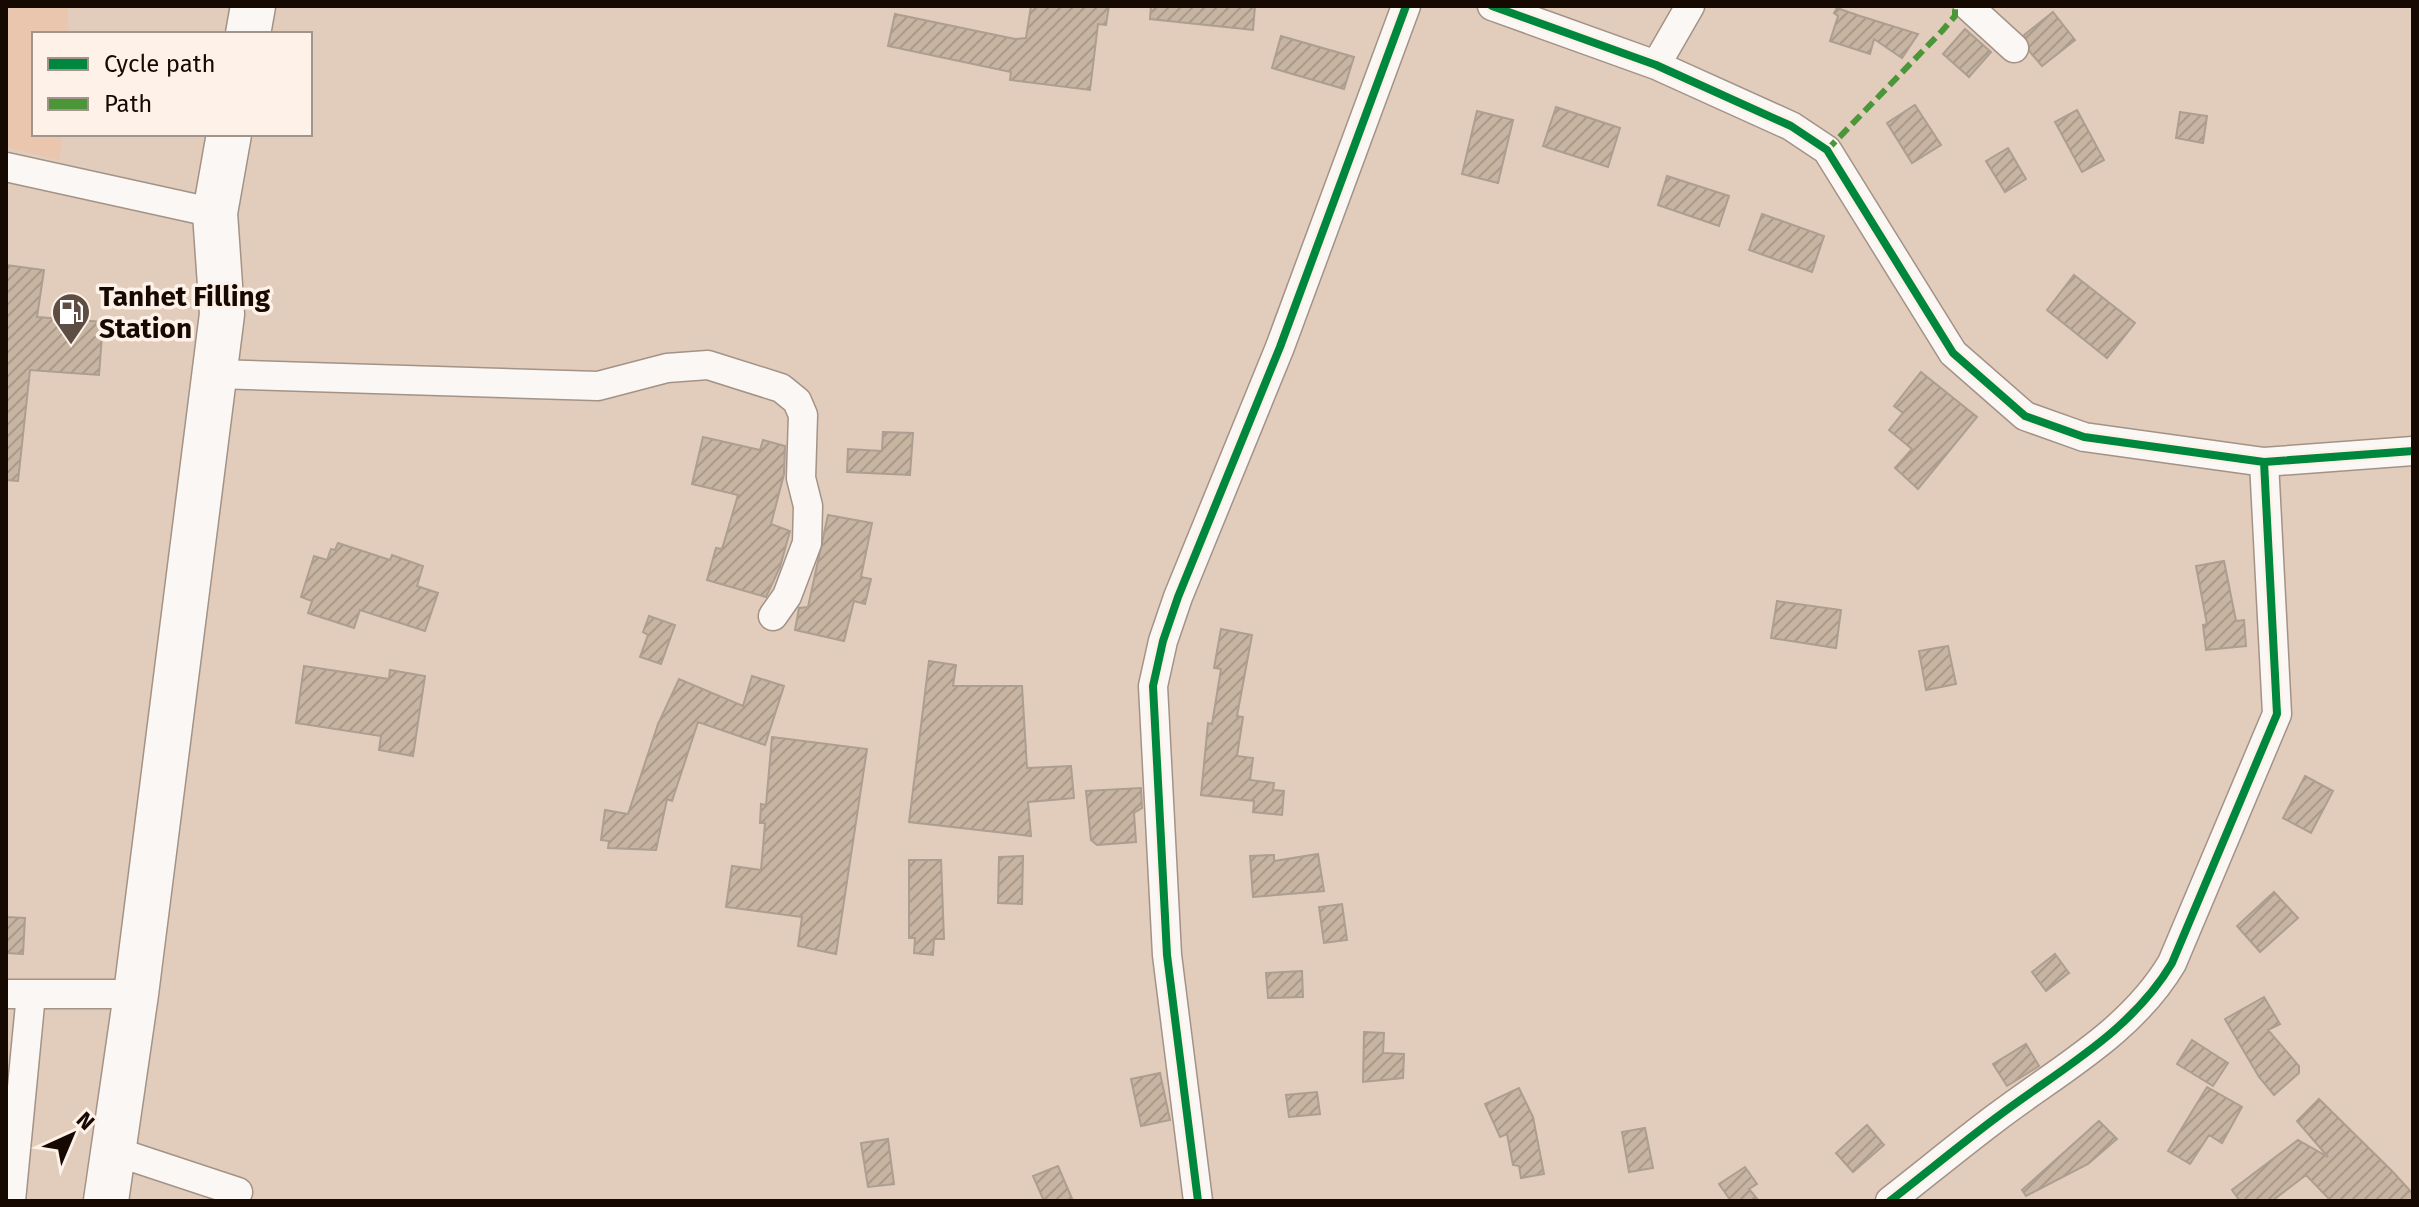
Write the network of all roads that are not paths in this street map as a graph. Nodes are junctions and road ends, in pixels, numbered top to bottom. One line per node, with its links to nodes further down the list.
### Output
1 (253, 6): 6 (highway)
2 (1406, 6): 22 (street)
3 (1492, 6): 8 (street)
4 (1690, 6): 8 (street)
5 (1968, 6): 7 (street)
6 (248, 32)
7 (2014, 48)
8 (1656, 65): 14 (street)
9 (229, 136): 11 (highway)
10 (6, 167): 11 (street)
11 (215, 213): 12 (highway)
12 (215, 374): 15 (street); 17 (highway)
13 (2413, 451): 14 (street)
14 (2264, 462): 23 (street)
15 (773, 616)
16 (18, 994): 17 (street); 20 (street)
17 (136, 994): 18 (highway)
18 (114, 1151): 19 (street); 21 (highway)
19 (238, 1192)
20 (11, 1201)
21 (106, 1201)
22 (1198, 1201)
23 (1890, 1201)

